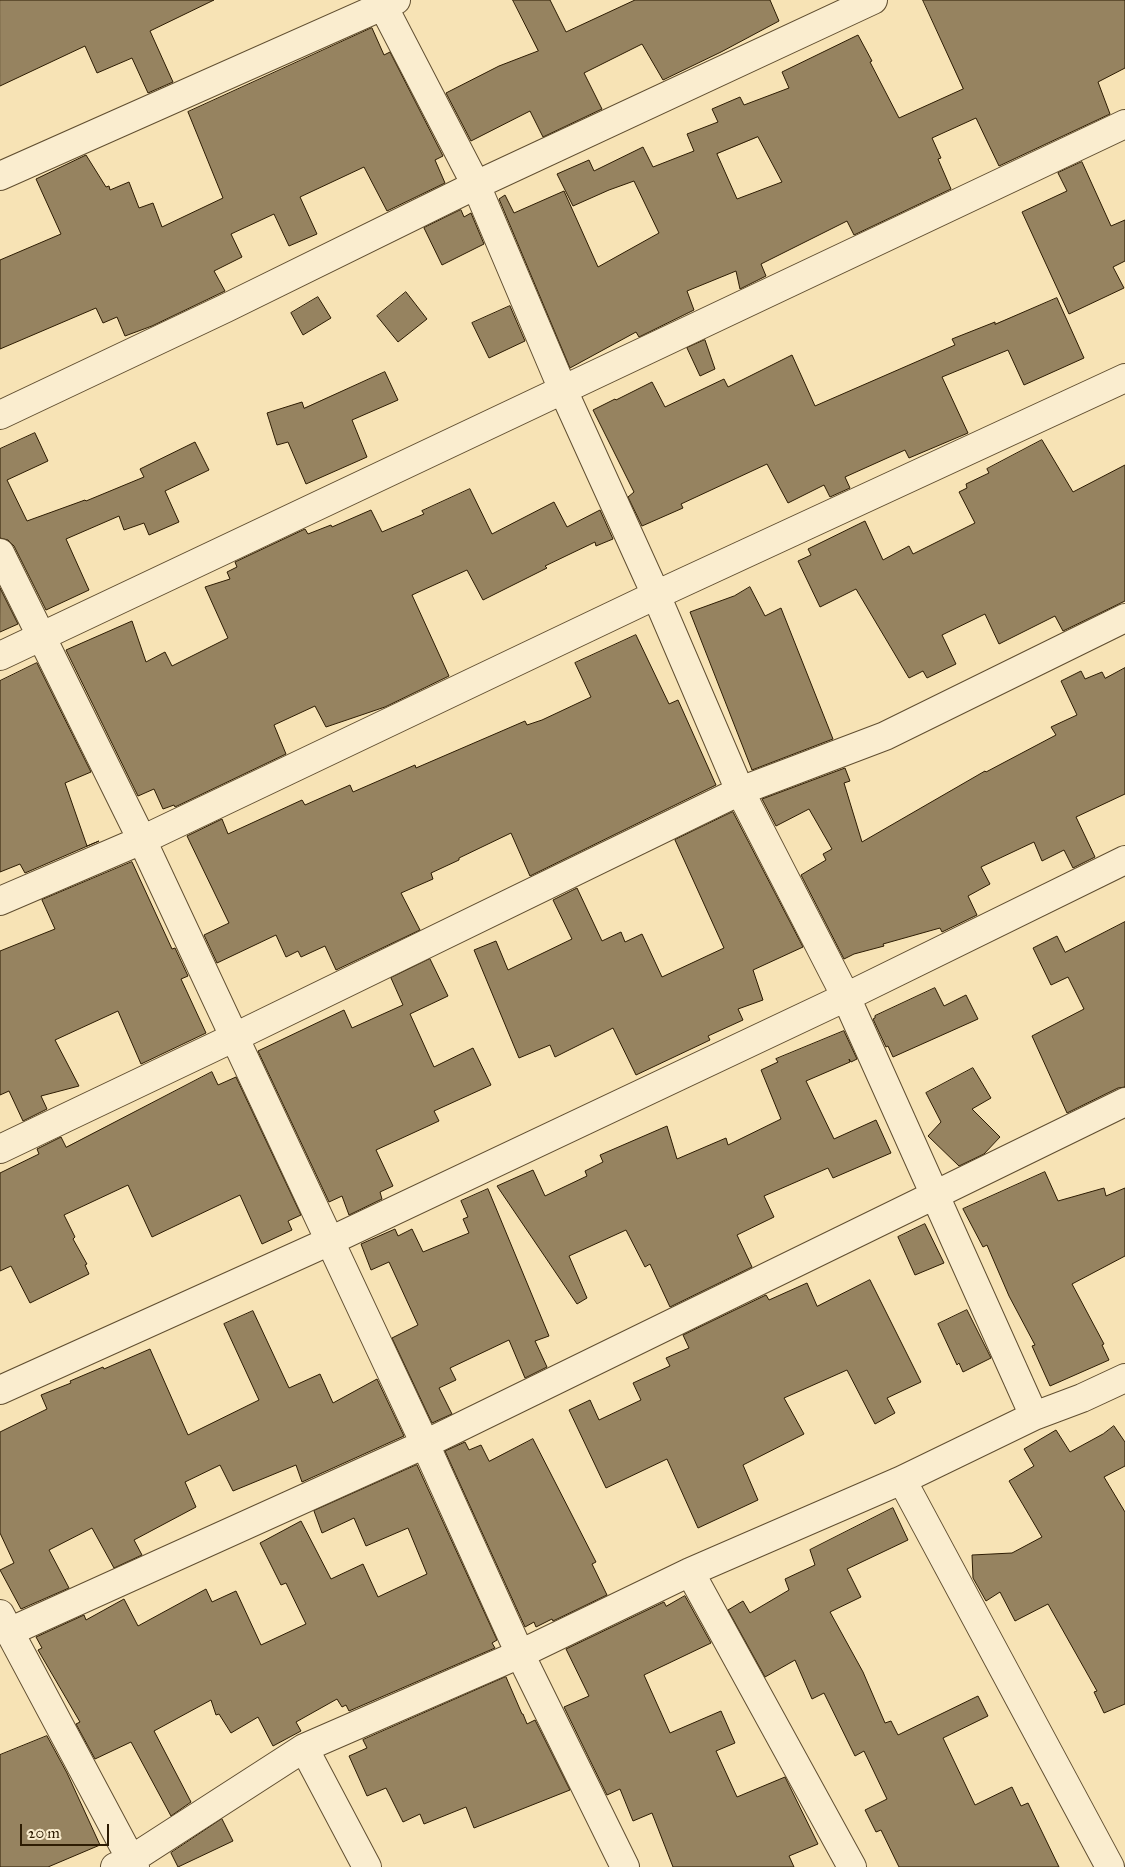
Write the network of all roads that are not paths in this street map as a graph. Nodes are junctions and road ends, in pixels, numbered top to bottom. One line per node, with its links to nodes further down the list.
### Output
1 (873, 0): 5 (street)
2 (386, 2): 4 (street); 5 (street)
3 (1125, 124): 7 (street)
4 (0, 176)
5 (476, 185): 7 (street); 8 (street)
6 (1125, 378): 10 (street)
7 (563, 390): 10 (street); 12 (street)
8 (0, 415)
9 (0, 553): 12 (street)
10 (656, 595): 14 (street); 15 (street)
11 (1125, 618): 14 (street)
12 (42, 636): 13 (street); 15 (street)
13 (0, 656)
14 (740, 791): 18 (street); 19 (street)
15 (142, 840): 17 (street); 19 (street)
16 (1125, 860): 18 (street)
17 (0, 901)
18 (846, 997): 22 (street); 23 (street)
19 (235, 1037): 21 (street); 23 (street)
20 (1125, 1102): 22 (street)
21 (0, 1149)
22 (935, 1195): 26 (street); 27 (street)
23 (330, 1241): 25 (street); 27 (street)
24 (1125, 1378): 26 (street)
25 (0, 1390)
26 (1034, 1416): 28 (street)
27 (425, 1444): 30 (street); 31 (street)
28 (902, 1480): 29 (street); 37 (street)
29 (690, 1572): 31 (street); 36 (street)
30 (5, 1623): 33 (street)
31 (520, 1654): 32 (street); 35 (street)
32 (304, 1748): 33 (street); 34 (street)
33 (127, 1864)
34 (367, 1867)
35 (625, 1867)
36 (852, 1867)
37 (1110, 1867)

